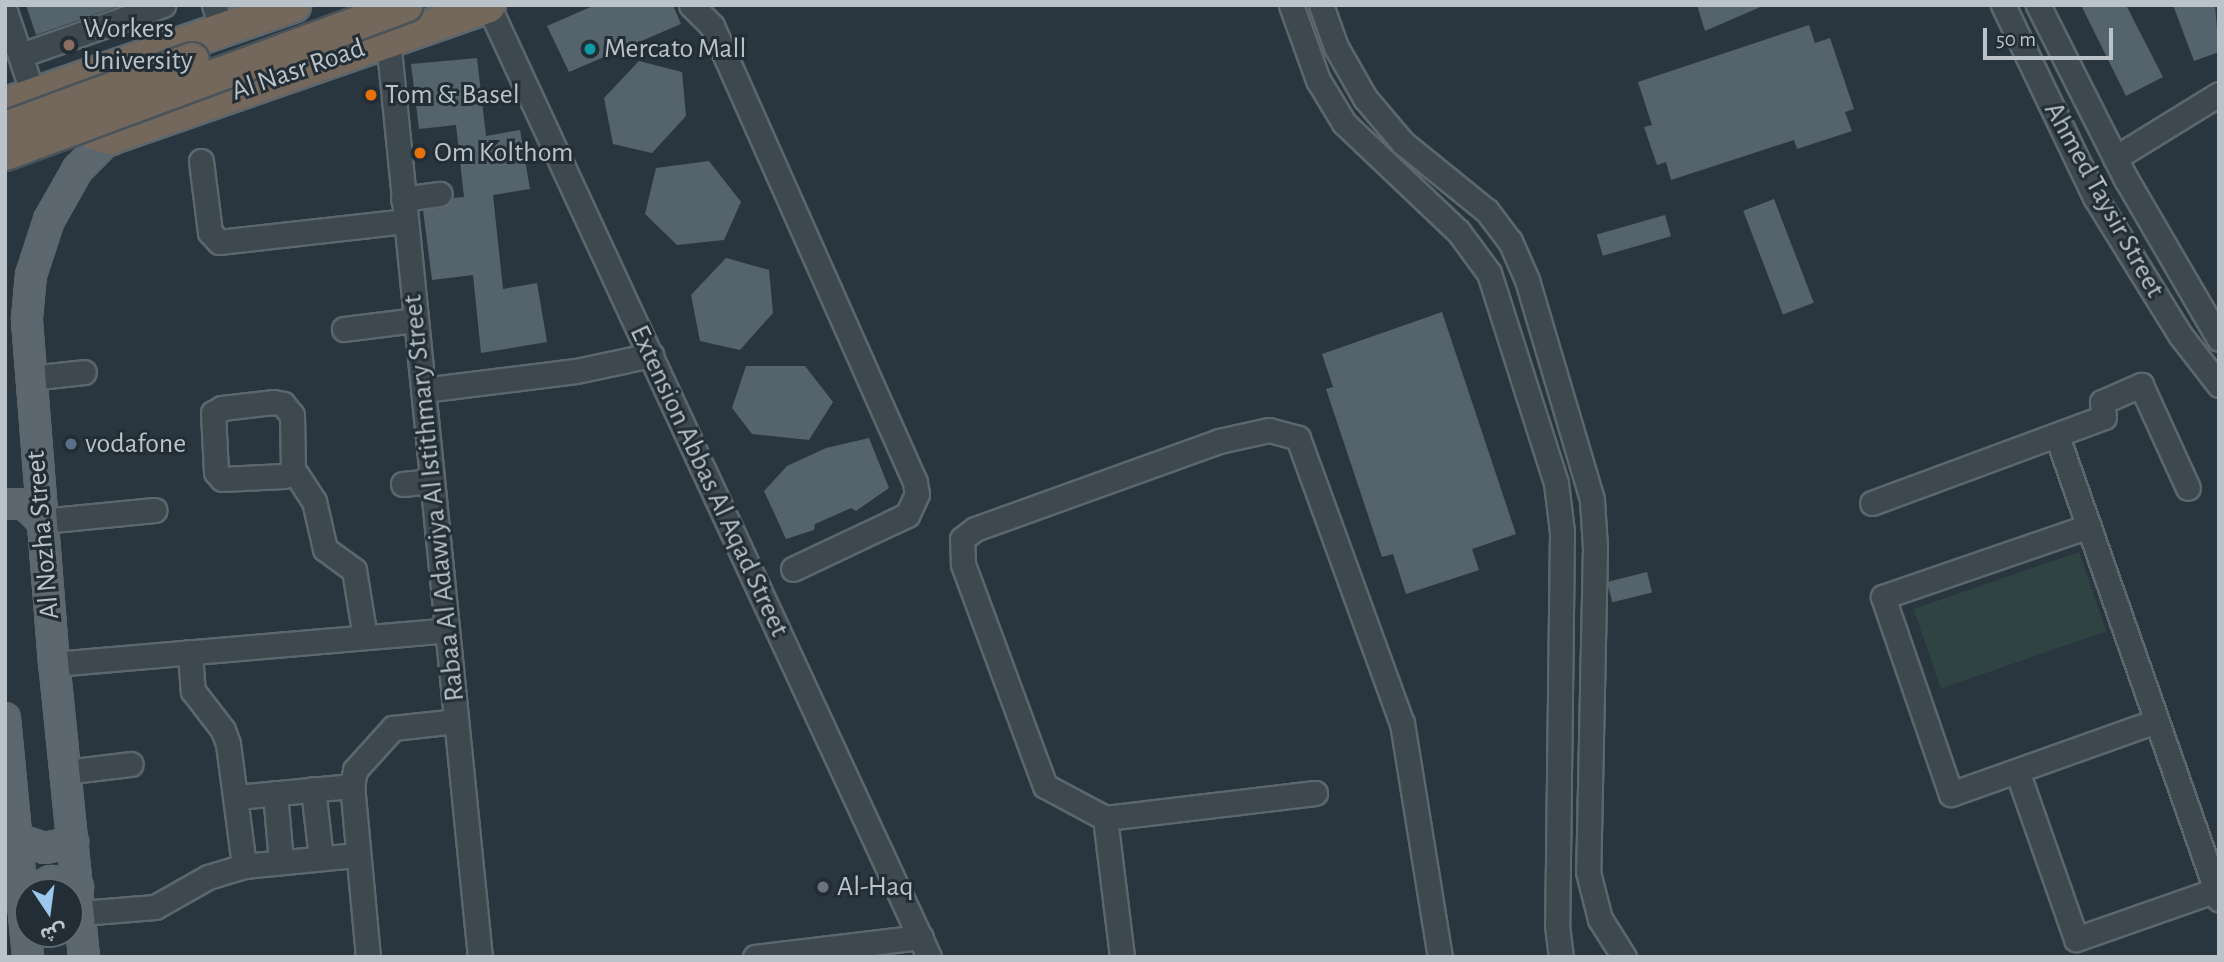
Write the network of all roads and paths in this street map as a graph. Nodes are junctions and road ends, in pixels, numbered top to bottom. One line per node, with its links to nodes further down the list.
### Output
1 (163, 5): 16 (street)
2 (293, 5): 14 (highway)
3 (339, 5): 21 (highway, bridge)
4 (387, 5): 17 (highway)
5 (405, 5): 24 (highway, bridge)
6 (488, 5): 15 (highway, Al Nasr Road); 34 (street, Extension Abbas Al Aqad Street)
7 (691, 5): 13 (street)
8 (1290, 5): 82 (street)
9 (1321, 5): 83 (street)
10 (2038, 5): 25 (street, Ahmed Taysir Street)
11 (2009, 7): 29 (street, Ahmed Taysir Street)
12 (5, 11): 16 (street)
13 (713, 15): 49 (street)
14 (218, 17): 18 (highway)
15 (388, 40): 17 (highway, Al Nasr Road); 30 (street, Rabaa Al Adawiya Al Istithmary Street)
16 (21, 55): 20 (street)
17 (304, 66): 23 (highway, Al Nasr Road)
18 (89, 75): 20 (highway); 22 (highway); 23 (highway)
19 (2219, 94): 25 (street)
20 (19, 99)
21 (5, 128)
22 (5, 135)
23 (110, 137): 36 (main road, Al Nozha Street)
24 (5, 153)
25 (2115, 158): 27 (street, Ahmed Taysir Street)
26 (201, 161): 30 (street)
27 (2126, 179): 29 (street); 33 (street, Ahmed Taysir Street)
28 (440, 194): 30 (street)
29 (2095, 197): 37 (street, Ahmed Taysir Street)
30 (404, 210): 31 (street, Rabaa Al Adawiya Al Istithmary Street)
31 (415, 320): 32 (street); 38 (street, Rabaa Al Adawiya Al Istithmary Street)
32 (344, 329)
33 (2219, 339)
34 (650, 355): 38 (street); 76 (street, Extension Abbas Al Aqad Street)
35 (84, 372): 36 (street)
36 (30, 378): 47 (main road, Al Nozha Street)
37 (2219, 385)
38 (423, 390): 41 (street, Rabaa Al Adawiya Al Istithmary Street)
39 (2057, 436): 43 (street); 44 (street); 48 (street)
40 (293, 469): 51 (street)
41 (432, 481): 42 (street); 50 (street, Rabaa Al Adawiya Al Istithmary Street)
42 (403, 484)
43 (2188, 488)
44 (1872, 503)
45 (5, 504): 47 (main road)
46 (154, 510): 47 (street)
47 (42, 521): 53 (main road, Al Nozha Street)
48 (2088, 526): 56 (street); 58 (street)
49 (793, 569)
50 (447, 630): 51 (street); 55 (street, Rabaa Al Adawiya Al Istithmary Street)
51 (365, 637): 52 (street)
52 (190, 652): 53 (street); 64 (street)
53 (54, 664): 59 (main road, Al Nozha Street)
54 (5, 719): 66 (main road)
55 (456, 721): 60 (street); 78 (street, Rabaa Al Adawiya Al Istithmary Street)
56 (2156, 721): 58 (street); 74 (street)
57 (131, 764): 59 (street)
58 (2017, 771): 74 (street)
59 (65, 772): 67 (main road, Al Nozha Street)
60 (352, 786): 61 (street); 68 (street)
61 (313, 789): 62 (street); 69 (street)
62 (275, 793): 64 (street); 70 (street)
63 (1315, 793): 65 (street)
64 (237, 797): 71 (street)
65 (1105, 818): 80 (street); 81 (street)
66 (17, 839): 67 (main road); 72 (main road)
67 (73, 842): 73 (main road, Al Nozha Street)
68 (357, 855): 69 (street); 77 (street)
69 (321, 858): 70 (street)
70 (281, 862): 71 (street)
71 (244, 866): 75 (street)
72 (23, 878)
73 (77, 878)
74 (2218, 892)
75 (84, 900)
76 (925, 947): 79 (street)
77 (368, 957)
78 (480, 957)
79 (755, 957)
80 (1122, 957)
81 (1440, 957)
82 (1561, 957)
83 (1624, 957)

